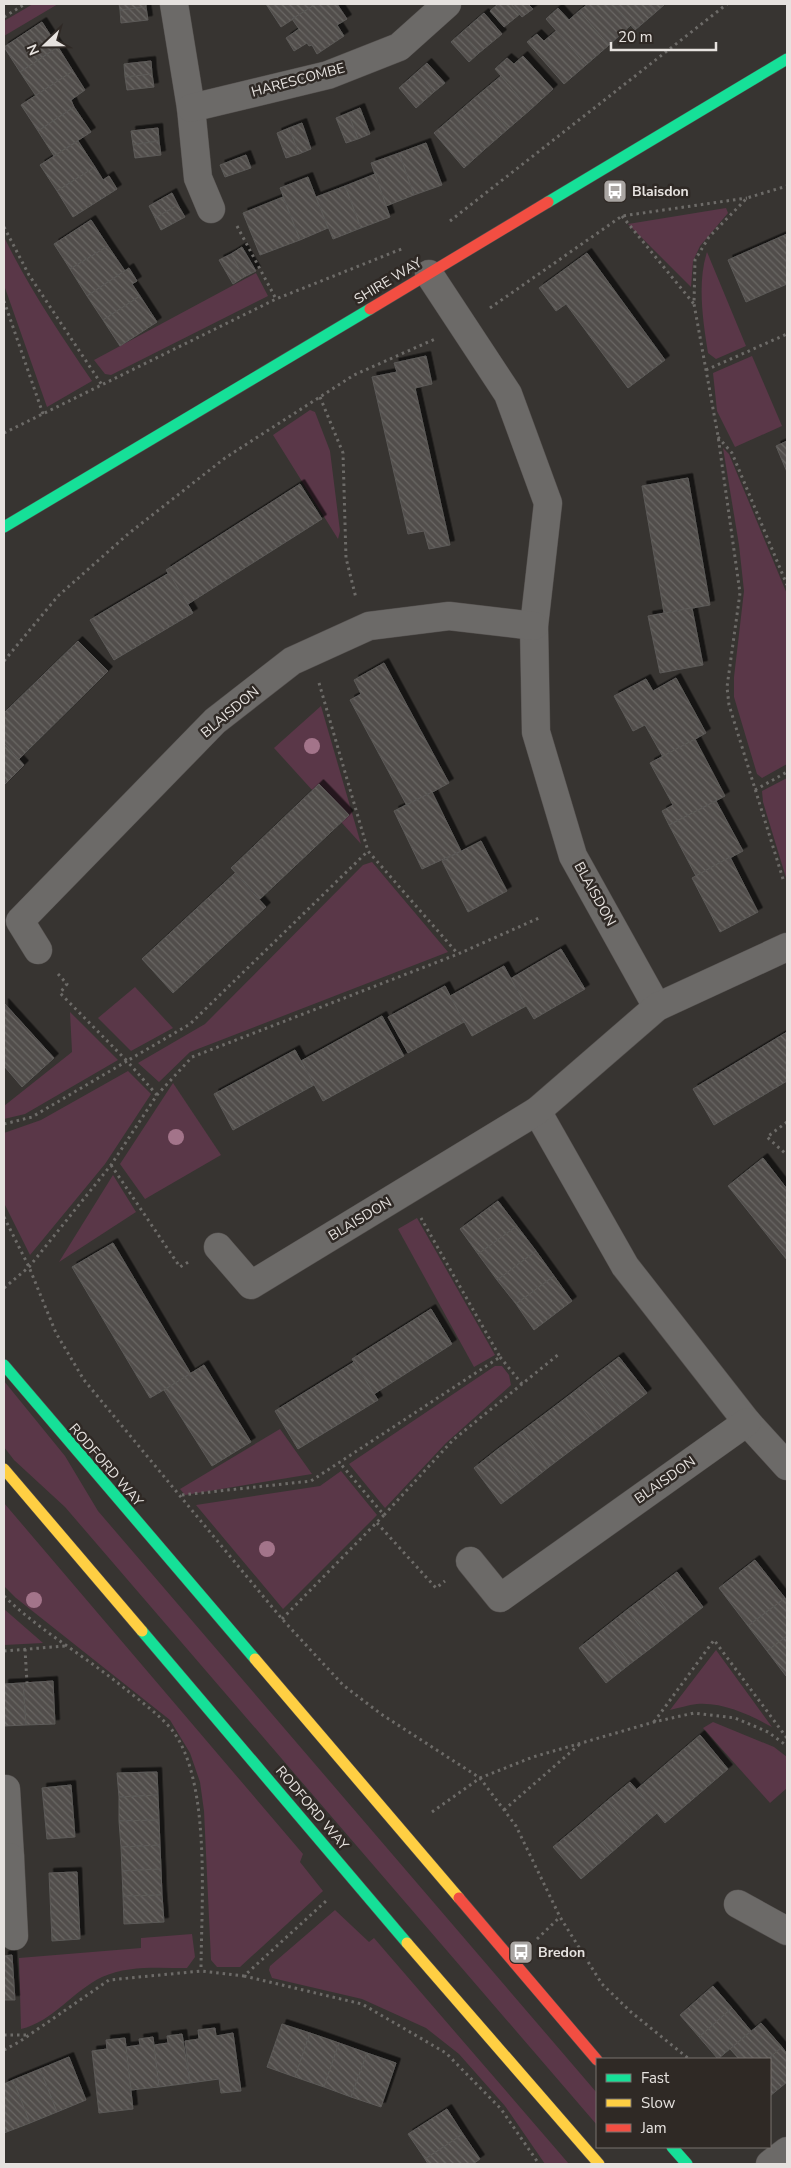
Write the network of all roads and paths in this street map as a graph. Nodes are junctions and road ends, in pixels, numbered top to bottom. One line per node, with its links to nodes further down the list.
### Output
1 (25, 4): 5 (path)
2 (174, 4): 7 (street)
3 (447, 4): 7 (street, HARESCOMBE)
4 (727, 4): 12 (path)
5 (4, 17)
6 (787, 59): 15 (street, SHIRE WAY)
7 (191, 108): 10 (street)
8 (787, 186): 9 (path)
9 (747, 198): 11 (path); 18 (path)
10 (211, 209): 16 (path)
11 (622, 216): 18 (path); 19 (path)
12 (447, 223)
13 (4, 227): 22 (path)
14 (413, 244): 16 (path)
15 (429, 274): 19 (street, BLAISDON); 27 (street, SHIRE WAY)
16 (276, 300): 22 (path)
17 (4, 301): 24 (path)
18 (694, 304): 21 (path)
19 (464, 326): 23 (path); 30 (street, BLAISDON)
20 (787, 334): 21 (path)
21 (706, 370): 26 (path)
22 (102, 384): 24 (path)
23 (320, 397): 29 (path); 32 (path)
24 (43, 414): 25 (path)
25 (4, 433)
26 (718, 436): 28 (path); 34 (path)
27 (4, 527)
28 (787, 585)
29 (369, 626): 30 (street, BLAISDON); 31 (street, BLAISDON)
30 (534, 626): 42 (street, BLAISDON)
31 (310, 653): 35 (path); 39 (street, BLAISDON)
32 (4, 661)
33 (787, 772): 34 (path)
34 (755, 790): 36 (path)
35 (368, 851): 40 (path); 43 (path)
36 (783, 879)
37 (539, 918): 40 (path)
38 (787, 947): 42 (street, BLAISDON)
39 (38, 950)
40 (458, 954): 44 (path)
41 (67, 984): 43 (path)
42 (657, 1007): 45 (street, BLAISDON)
43 (127, 1061): 44 (path); 47 (path)
44 (157, 1095): 49 (path)
45 (537, 1111): 50 (street, BLAISDON); 59 (street)
46 (787, 1122): 48 (path)
47 (4, 1124)
48 (787, 1155)
49 (111, 1165): 52 (path); 53 (path)
50 (406, 1191): 52 (street, BLAISDON); 56 (path)
51 (4, 1217): 53 (path)
52 (218, 1247)
53 (29, 1267): 54 (path); 63 (path)
54 (4, 1288)
55 (559, 1354): 58 (path)
56 (500, 1357): 58 (path); 60 (path)
57 (4, 1365): 92 (street, RODFORD WAY)
58 (522, 1384): 64 (path)
59 (747, 1422): 61 (street); 66 (street, BLAISDON)
60 (339, 1462): 63 (path); 64 (path)
61 (787, 1466)
62 (4, 1469): 96 (street, RODFORD WAY)
63 (181, 1495): 68 (path)
64 (384, 1515): 65 (path)
65 (377, 1523): 66 (path); 68 (path)
66 (470, 1561)
67 (4, 1596): 69 (path)
68 (282, 1619): 77 (path)
69 (67, 1646): 70 (path); 86 (path)
70 (24, 1649): 71 (path); 72 (path)
71 (4, 1651)
72 (27, 1682)
73 (654, 1722): 74 (path); 75 (path); 76 (path)
74 (787, 1738)
75 (583, 1742): 77 (path); 79 (path)
76 (787, 1746)
77 (480, 1778): 79 (path); 80 (path)
78 (6, 1789): 81 (street)
79 (504, 1810): 91 (path)
80 (432, 1812)
81 (7, 1858): 85 (street)
82 (326, 1902): 87 (path)
83 (738, 1904): 84 (street)
84 (787, 1931)
85 (14, 1936)
86 (201, 1971): 87 (path); 89 (path)
87 (244, 1976): 95 (path)
88 (4, 2035): 89 (path)
89 (29, 2035): 90 (path)
90 (4, 2050)
91 (689, 2058)
92 (596, 2059)
93 (673, 2148): 97 (street)
94 (787, 2151): 98 (street)
95 (539, 2164)
96 (599, 2164)
97 (687, 2164)
98 (770, 2164)

